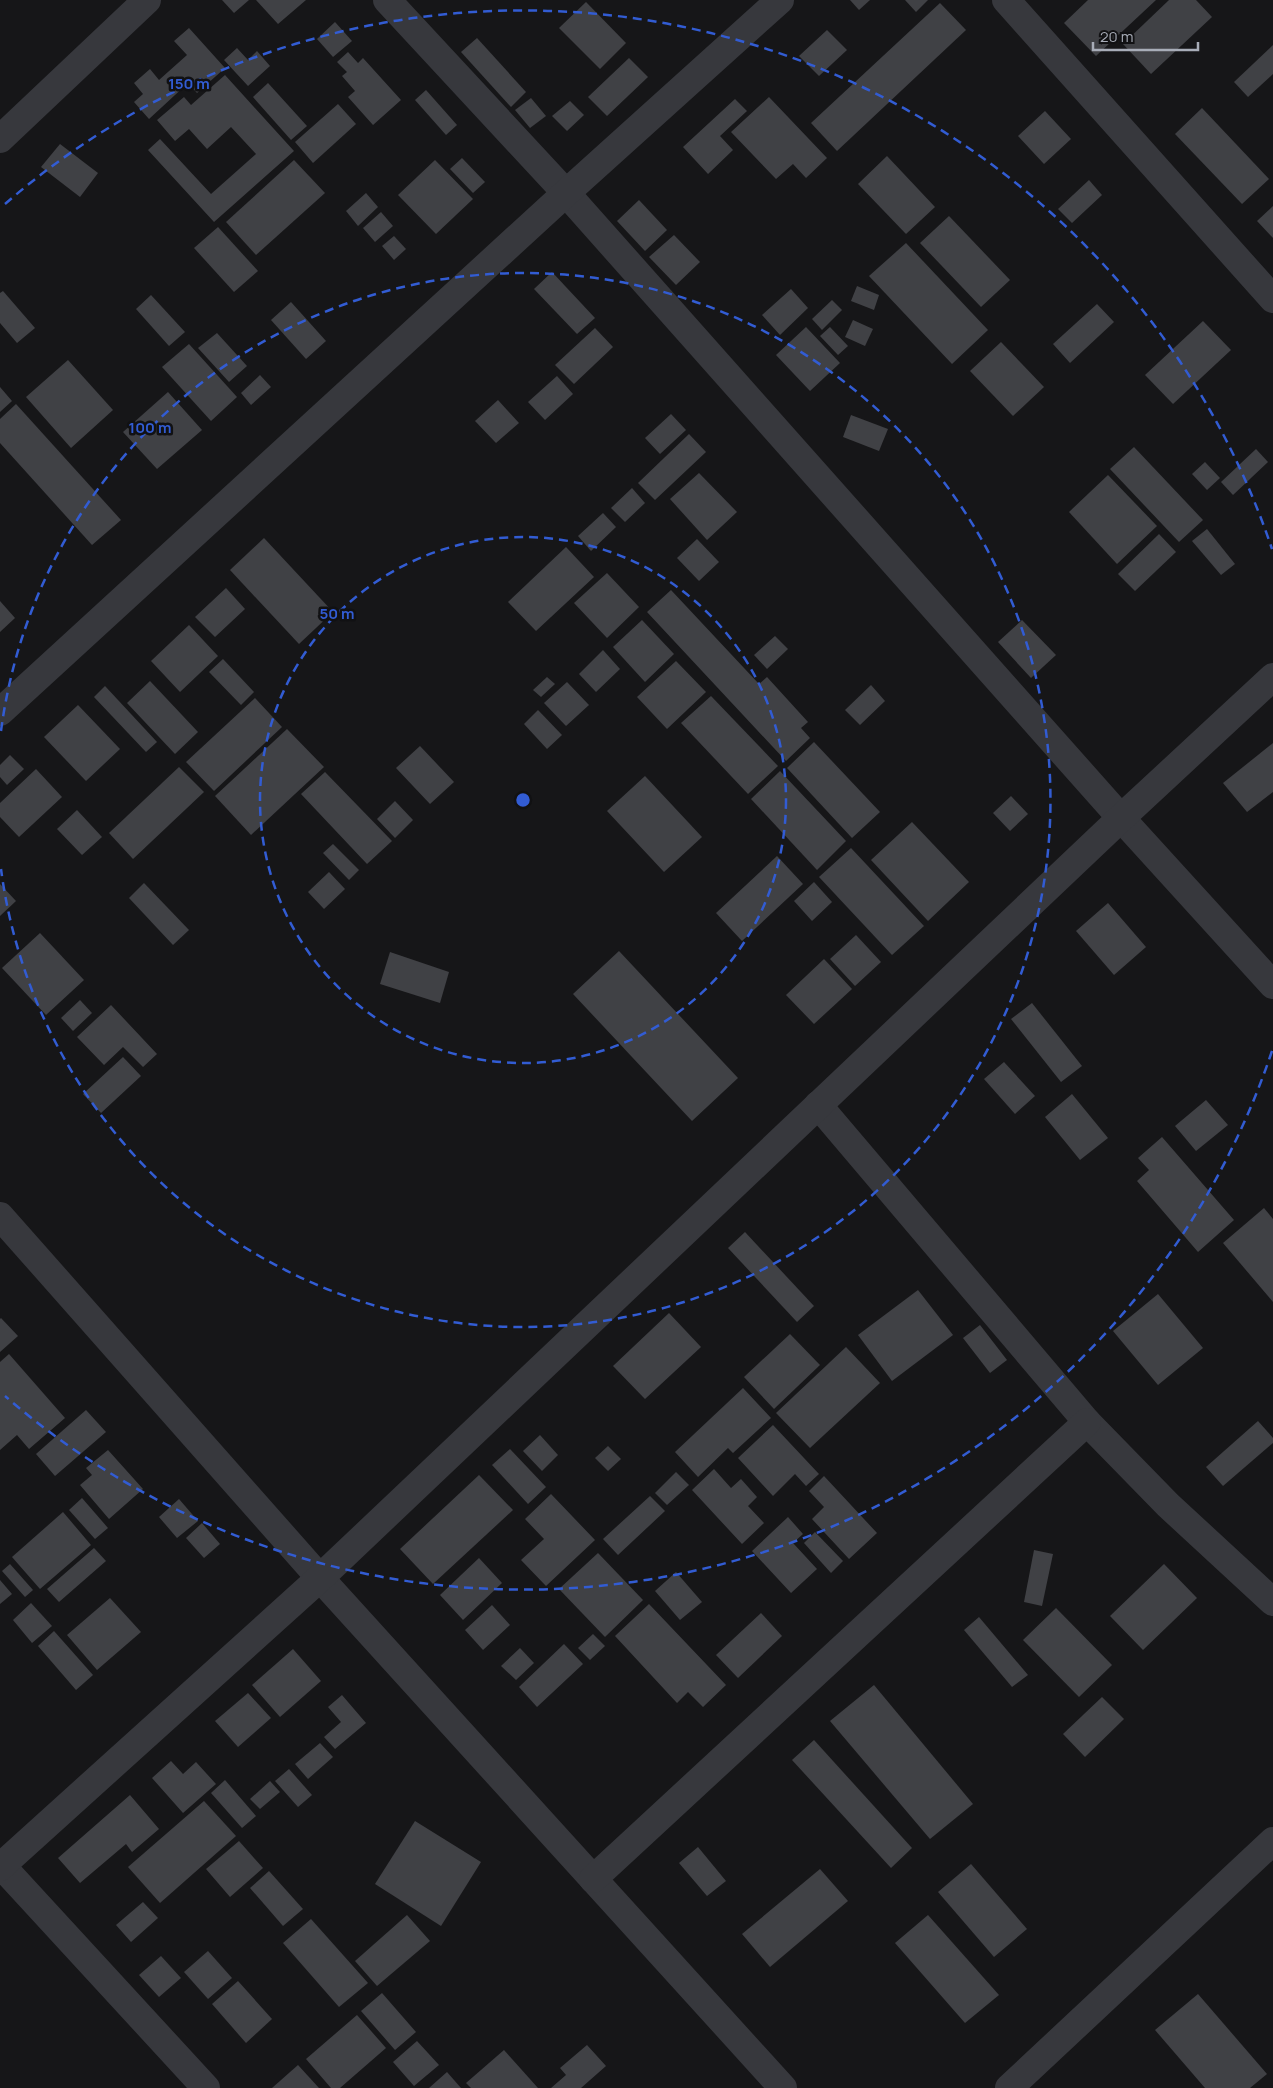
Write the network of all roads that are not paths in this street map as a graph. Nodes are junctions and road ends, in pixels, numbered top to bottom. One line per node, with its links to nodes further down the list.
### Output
1 (148, 0): 5 (street)
2 (387, 0): 6 (street)
3 (780, 0): 6 (street)
4 (1006, 0): 7 (street)
5 (0, 138)
6 (566, 193): 9 (street); 10 (street)
7 (1273, 299)
8 (1273, 677): 10 (street)
9 (0, 712)
10 (1121, 818): 11 (street); 12 (street)
11 (1273, 985)
12 (818, 1105): 14 (street); 15 (street)
13 (0, 1216): 15 (street)
14 (1087, 1422): 16 (street); 19 (street)
15 (320, 1578): 18 (street); 19 (street)
16 (1273, 1602)
17 (1273, 1841): 22 (street)
18 (0, 1866): 20 (street)
19 (593, 1879): 21 (street)
20 (206, 2088)
21 (784, 2088)
22 (1009, 2088)

